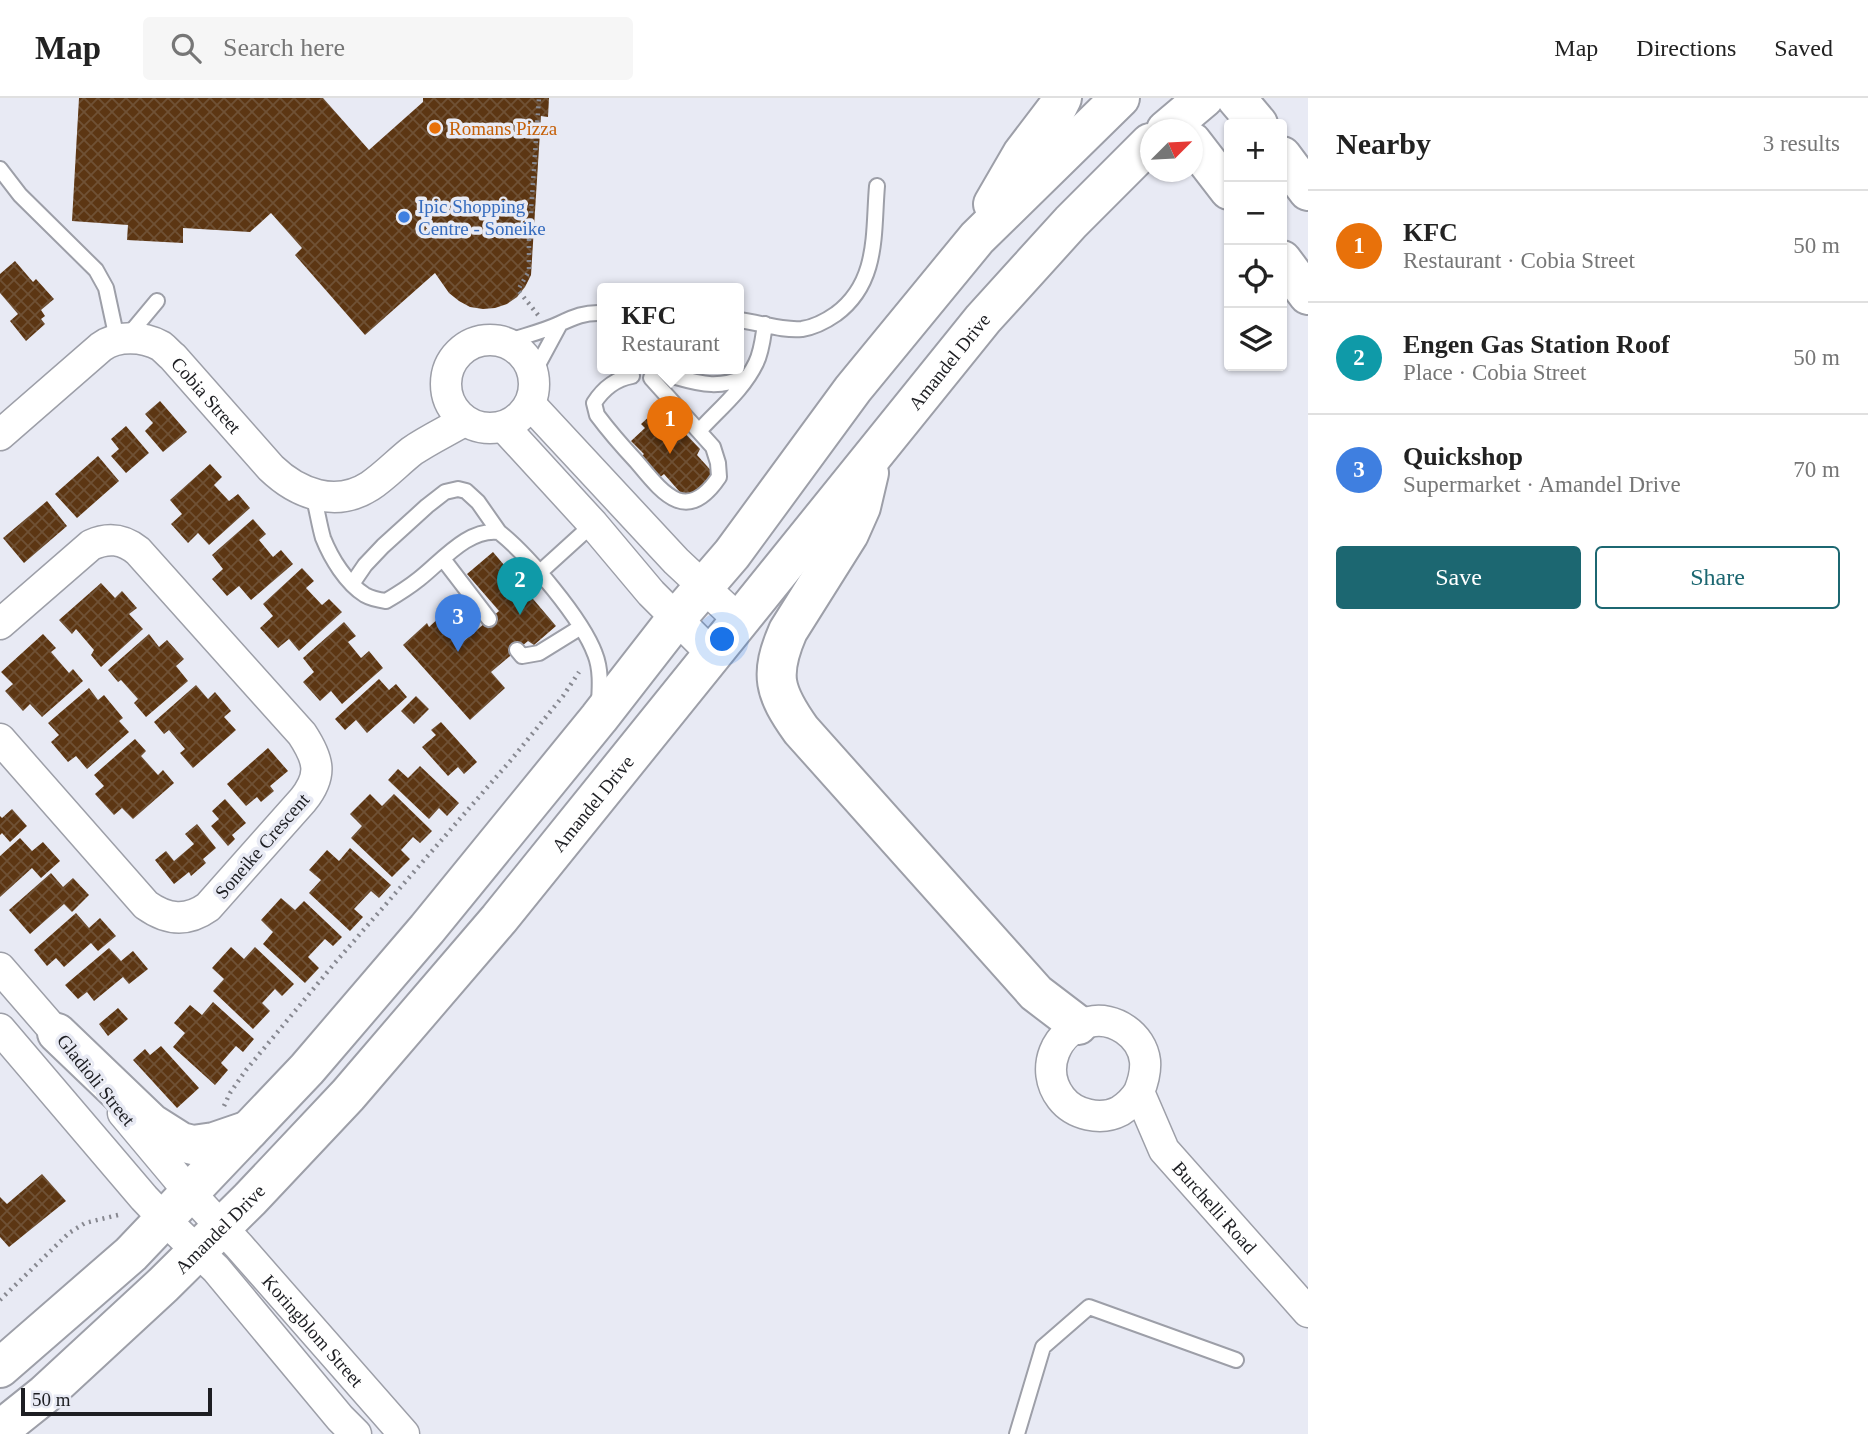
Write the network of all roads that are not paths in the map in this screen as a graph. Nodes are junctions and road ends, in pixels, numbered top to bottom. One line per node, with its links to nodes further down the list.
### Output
1 (1062, 98): 12 (street)
2 (1121, 98): 12 (street)
3 (1236, 98): 4 (street)
4 (1254, 119)
5 (1140, 157): 31 (street, Amandel Drive)
6 (1203, 157): 9 (street)
7 (1287, 163): 11 (street)
8 (0, 169): 20 (lane)
9 (1224, 184)
10 (877, 186): 19 (lane)
11 (1308, 191)
12 (977, 238): 38 (street)
13 (1287, 267): 14 (street)
14 (1308, 295)
15 (157, 300): 20 (lane)
16 (597, 313): 18 (lane)
17 (744, 321): 19 (lane)
18 (559, 324): 21 (lane); 26 (lane)
19 (765, 324): 24 (lane)
20 (121, 339): 30 (street); 32 (street, Cobia Street)
21 (506, 342): 26 (street); 27 (street)
22 (632, 376): 29 (lane)
23 (676, 377): 24 (lane)
24 (747, 377): 29 (lane)
25 (651, 378): 29 (lane)
26 (532, 389): 28 (street); 38 (street)
27 (456, 410): 28 (street); 32 (street, Cobia Street)
28 (504, 427): 33 (street)
29 (699, 431)
30 (0, 435)
31 (873, 457): 42 (street, Amandel Drive); 49 (street)
32 (313, 495): 37 (lane)
33 (593, 524): 36 (lane); 41 (street)
34 (499, 532): 35 (lane); 36 (lane); 37 (lane)
35 (443, 559): 37 (lane); 40 (lane)
36 (539, 573): 43 (lane)
37 (352, 584)
38 (704, 588): 41 (street); 42 (street)
39 (4, 613): 47 (street, Soneike Crescent)
40 (489, 619)
41 (676, 619): 45 (street); 46 (street)
42 (739, 620): 45 (street, Amandel Drive)
43 (581, 627): 44 (lane); 46 (lane)
44 (517, 650)
45 (713, 655): 57 (street, Amandel Drive)
46 (599, 718): 54 (street)
47 (0, 739)
48 (0, 968): 51 (street, Gladioli Street)
49 (1078, 1025): 52 (street); 53 (street)
50 (0, 1029): 56 (street, Gladioli Street)
51 (57, 1033): 54 (street); 56 (street, Gladioli Street)
52 (1139, 1092): 53 (street); 55 (street, Burchelli Road)
53 (1108, 1115): 55 (street)
54 (236, 1121): 56 (street)
55 (1164, 1150): 58 (street, Burchelli Road)
56 (177, 1206): 57 (street); 60 (street)
57 (209, 1239): 61 (street, Amandel Drive); 62 (street, Koringblom Street); 63 (street, Koringblom Street)
58 (1308, 1312)
59 (1236, 1360): 64 (lane)
60 (0, 1368)
61 (0, 1430)
62 (356, 1434)
63 (404, 1434)
64 (1017, 1434)

